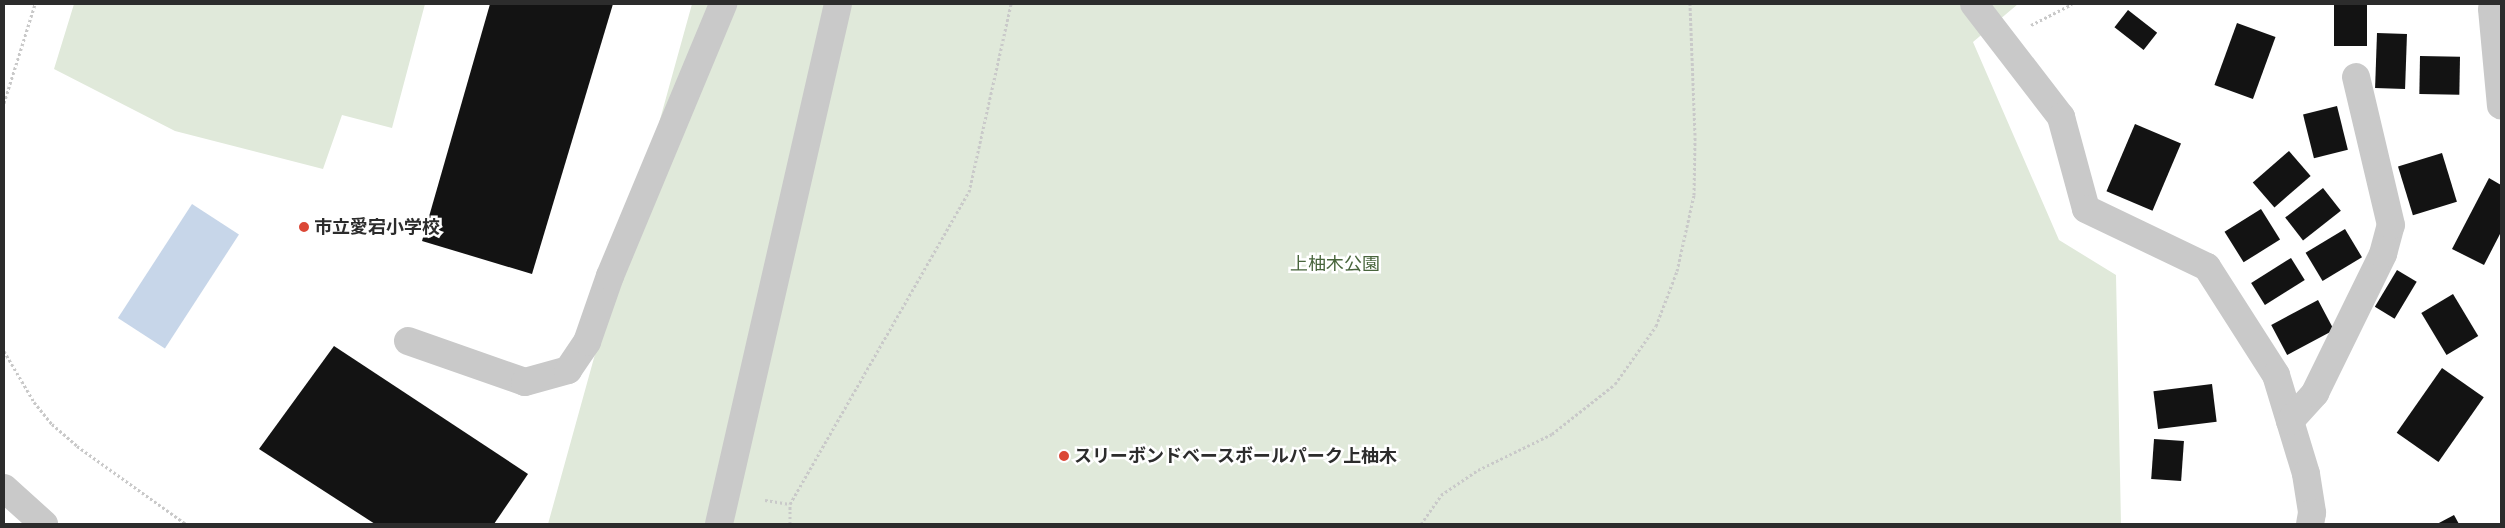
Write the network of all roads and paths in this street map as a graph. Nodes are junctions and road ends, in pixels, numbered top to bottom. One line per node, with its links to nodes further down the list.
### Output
1 (36, 4): 11 (path)
2 (723, 4): 13 (street)
3 (838, 4): 21 (street)
4 (1011, 4): 18 (path)
5 (1690, 4): 23 (path)
6 (1974, 4): 9 (street)
7 (2072, 4): 9 (path)
8 (2492, 5): 12 (street)
9 (2001, 39): 15 (street)
10 (2356, 78): 15 (street)
11 (4, 104)
12 (2501, 106)
13 (408, 341)
14 (4, 351): 20 (path)
15 (2290, 421): 24 (street)
16 (4, 488): 19 (street)
17 (765, 500): 18 (path)
18 (790, 504): 22 (path)
19 (44, 524)
20 (186, 524)
21 (719, 524)
22 (790, 524)
23 (1421, 524)
24 (2310, 524)

